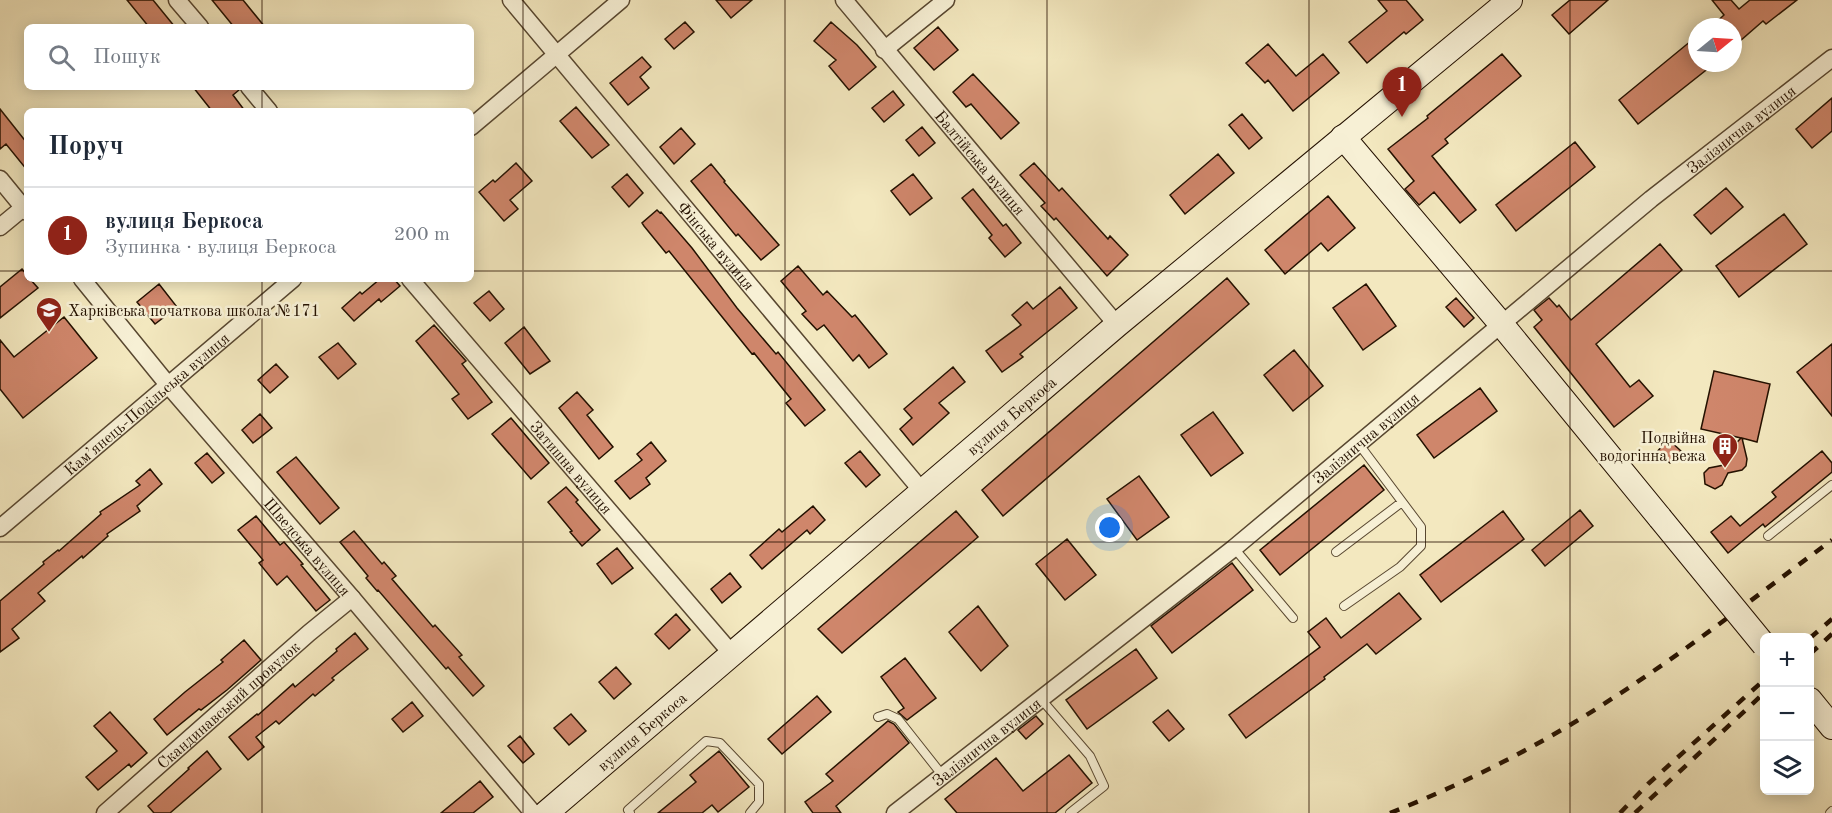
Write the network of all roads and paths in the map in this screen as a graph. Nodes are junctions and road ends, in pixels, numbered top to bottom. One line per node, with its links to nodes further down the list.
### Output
1 (177, 0): 7 (street)
2 (511, 0): 9 (street, Фінська вулиця)
3 (621, 0): 9 (street)
4 (844, 0): 8 (street, Балтійська вулиця)
5 (946, 0): 8 (street)
6 (1510, 0): 14 (street, вулиця Беркоса)
7 (197, 24)
8 (884, 50): 22 (street, Балтійська вулиця)
9 (557, 54): 13 (street); 27 (street, Фінська вулиця)
10 (1832, 58): 23 (street, Залізнична вулиця)
11 (252, 90): 12 (street)
12 (266, 108)
13 (474, 124)
14 (1343, 137): 22 (street, вулиця Беркоса); 23 (street)
15 (0, 179): 16 (street)
16 (24, 209)
17 (24, 211): 18 (street)
18 (0, 227)
19 (84, 282): 24 (street, Шведська вулиця)
20 (290, 282): 24 (street, Кам’янець-Подільська вулиця)
21 (413, 282): 37 (street, Затишна вулиця)
22 (1117, 325): 27 (street, вулиця Беркоса)
23 (1502, 326): 25 (street, Залізнична вулиця); 36 (street, bridge)
24 (169, 386): 29 (street, Кам’янець-Подільська вулиця); 33 (street, Шведська вулиця)
25 (1358, 443): 28 (lane); 31 (street, Залізнична вулиця)
26 (1832, 485): 30 (lane)
27 (922, 491): 37 (street, вулиця Беркоса)
28 (1402, 502): 32 (lane); 34 (lane)
29 (0, 528)
30 (1768, 536)
31 (1234, 548): 35 (lane); 38 (street, Залізнична вулиця)
32 (1336, 552)
33 (352, 598): 43 (street, Шведська вулиця); 44 (street, Скандинавський провулок)
34 (1344, 606)
35 (1293, 618)
36 (1760, 640)
37 (732, 654): 43 (street, вулиця Беркоса)
38 (1041, 699): 42 (street, Залізнична вулиця); 48 (lane)
39 (1814, 706): 41 (street)
40 (878, 717): 42 (lane)
41 (1832, 727)
42 (944, 776): 47 (street, Залізнична вулиця)
43 (550, 811)
44 (105, 813)
45 (630, 813): 46 (lane)
46 (750, 813)
47 (895, 813)
48 (1070, 813)

